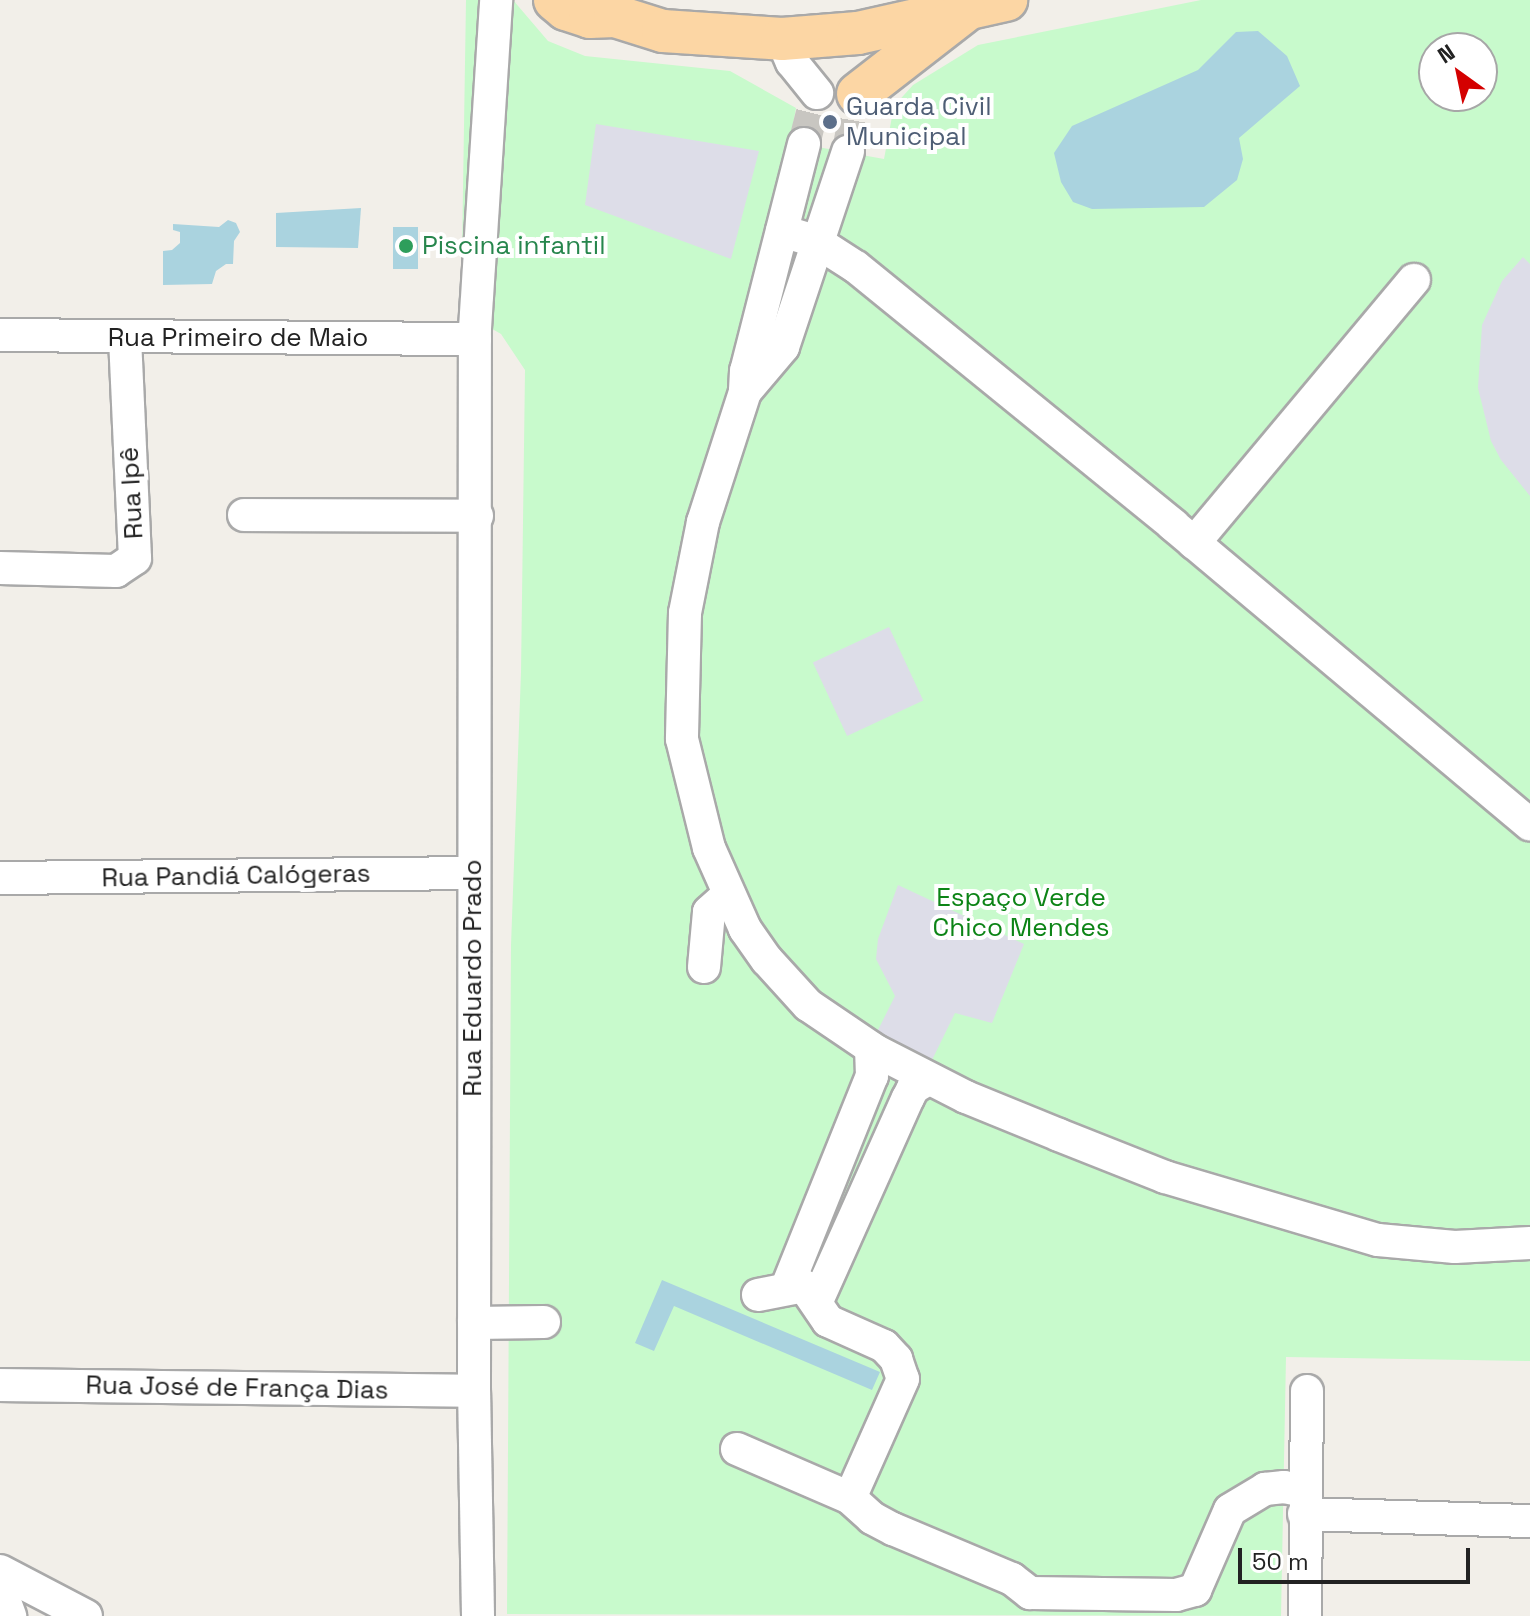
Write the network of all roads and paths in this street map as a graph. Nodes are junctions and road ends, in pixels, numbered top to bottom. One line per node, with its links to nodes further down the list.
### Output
1 (496, 0): 17 (street, Rua Eduardo Prado)
2 (555, 0): 4 (main road)
3 (987, 4): 5 (main road); 7 (main road)
4 (630, 8): 5 (main road)
5 (782, 39): 6 (street)
6 (817, 93)
7 (858, 97)
8 (804, 144): 11 (street)
9 (848, 152): 10 (street)
10 (829, 209): 12 (street); 13 (street)
11 (782, 231): 12 (street); 18 (street)
12 (817, 242): 13 (street); 18 (street)
13 (856, 267): 21 (street)
14 (1414, 280): 21 (street)
15 (0, 335): 16 (street, Rua Primeiro de Maio)
16 (125, 337): 17 (street, Rua Primeiro de Maio); 22 (street, Rua Ipê)
17 (475, 339): 20 (street, Rua Eduardo Prado)
18 (745, 392): 26 (street)
19 (244, 515): 20 (street)
20 (477, 516): 24 (street, Rua Eduardo Prado)
21 (1194, 543): 23 (street)
22 (0, 568)
23 (1530, 825)
24 (473, 873): 25 (street, Rua Pandiá Calógeras); 35 (street, Rua Eduardo Prado)
25 (0, 878)
26 (728, 895): 27 (street); 28 (street)
27 (704, 967)
28 (871, 1048): 29 (street); 30 (street)
29 (928, 1079): 31 (street); 32 (street)
30 (841, 1157): 31 (street); 33 (street)
31 (873, 1172): 33 (street)
32 (1530, 1243)
33 (817, 1301): 40 (street)
34 (544, 1322): 35 (street)
35 (474, 1323): 37 (street, Rua Eduardo Prado)
36 (0, 1385): 37 (street, Rua José de França Dias)
37 (474, 1391): 47 (street, Rua Eduardo Prado)
38 (1307, 1391): 41 (street)
39 (737, 1449): 40 (street)
40 (850, 1498): 41 (street)
41 (1305, 1502): 42 (street); 48 (street)
42 (1530, 1521)
43 (0, 1571): 46 (street)
44 (0, 1588): 45 (street)
45 (10, 1616)
46 (86, 1616)
47 (478, 1616)
48 (1305, 1616)

